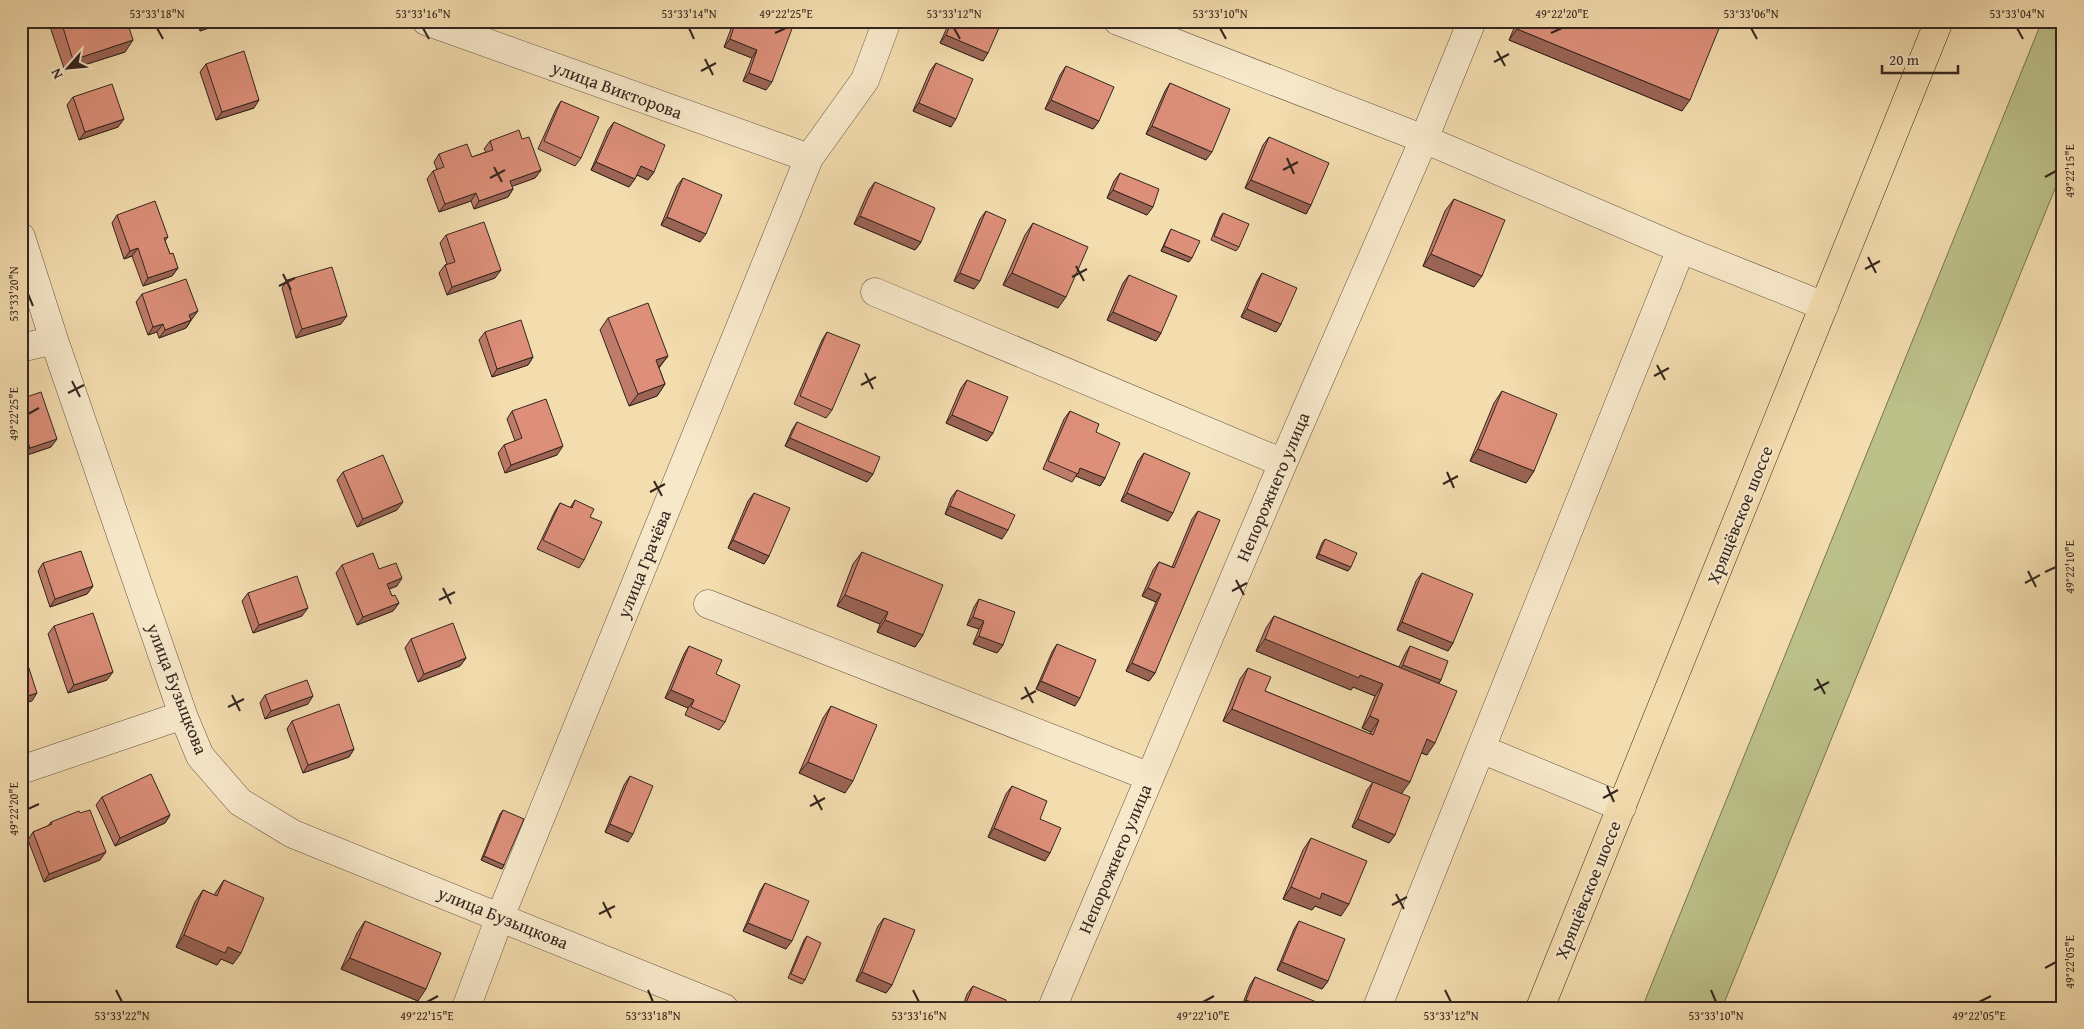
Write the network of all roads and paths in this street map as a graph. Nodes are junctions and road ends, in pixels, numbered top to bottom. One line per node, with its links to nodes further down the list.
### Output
1 (887, 21): 7 (street, улица Грачёва)
2 (1118, 21): 6 (street)
3 (1472, 21): 6 (street, Непорожнего улица)
4 (1939, 21): 11 (main road, Хрящёвское шоссе)
5 (434, 23): 7 (street, улица Викторова)
6 (1424, 139): 9 (street); 14 (street, Непорожнего улица)
7 (809, 158): 21 (street, улица Грачёва)
8 (21, 237): 12 (street, улица Бузыцкова)
9 (1681, 248): 11 (street); 17 (street)
10 (875, 292): 14 (street)
11 (1824, 306): 20 (main road, Хрящёвское шоссе)
12 (54, 340): 13 (street); 16 (street, улица Бузыцкова)
13 (21, 348)
14 (1283, 463): 19 (street, Непорожнего улица)
15 (708, 604): 19 (street)
16 (183, 715): 18 (street); 21 (street, улица Бузыцкова)
17 (1481, 749): 20 (street); 25 (street)
18 (21, 770)
19 (1150, 778): 24 (street, Непорожнего улица)
20 (1622, 807): 26 (main road, Хрящёвское шоссе)
21 (500, 917): 22 (street, улица Грачёва); 23 (street, улица Бузыцкова)
22 (466, 1008)
23 (724, 1008)
24 (1052, 1008)
25 (1377, 1008)
26 (1540, 1008)

